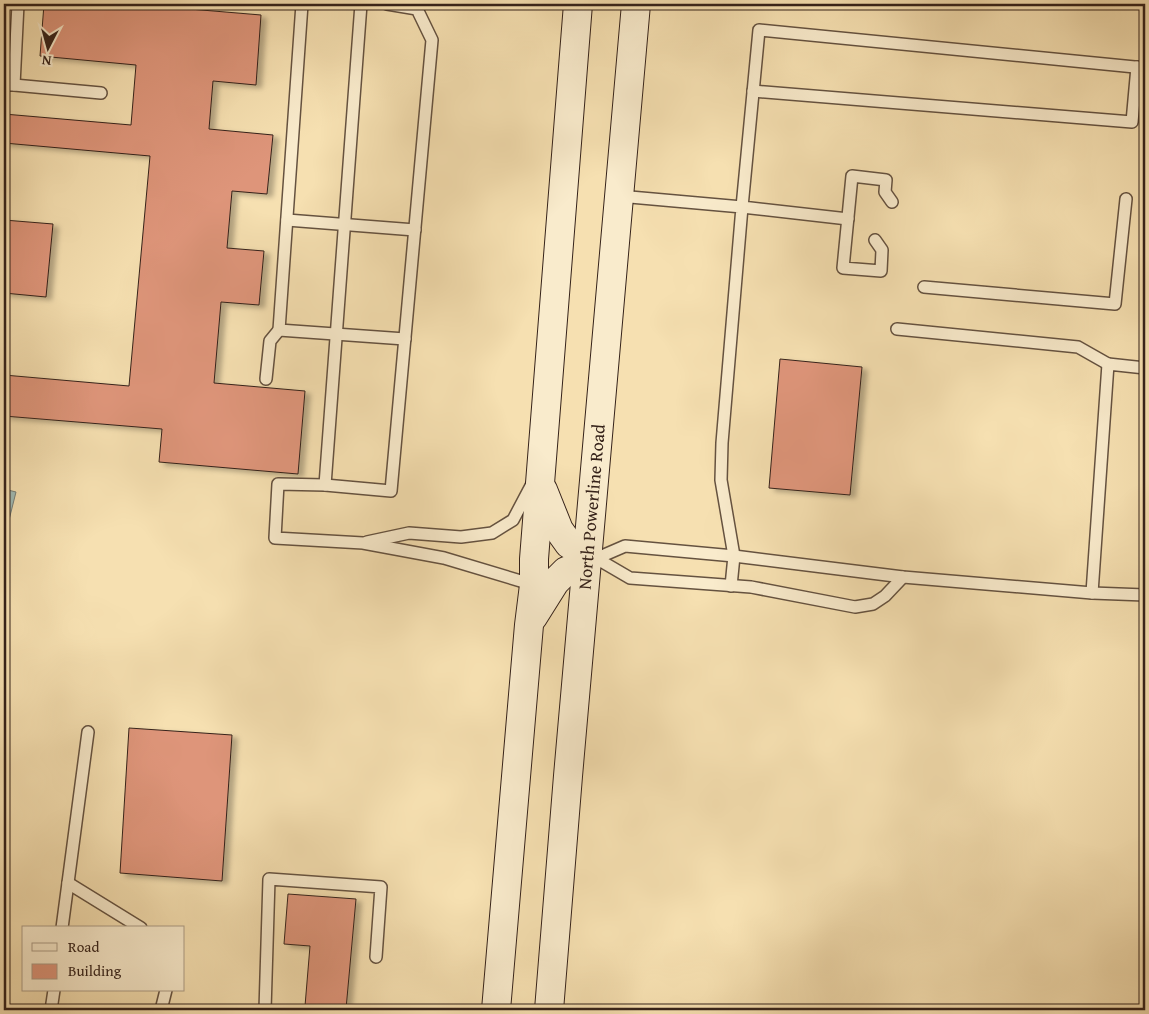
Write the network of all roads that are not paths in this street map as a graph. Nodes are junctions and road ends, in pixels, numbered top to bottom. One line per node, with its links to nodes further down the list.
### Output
1 (18, 4): 8 (lane)
2 (302, 4): 16 (lane)
3 (361, 4): 17 (lane)
4 (387, 4): 18 (lane)
5 (578, 4): 28 (main road)
6 (636, 4): 11 (main road, North Powerline Road)
7 (1141, 67): 9 (lane); 9 (lane)
8 (9, 85): 10 (lane)
9 (753, 91): 14 (lane)
10 (101, 93)
11 (619, 196): 14 (lane); 32 (main road, North Powerline Road)
12 (1126, 199): 20 (lane)
13 (892, 202): 15 (lane)
14 (742, 207): 15 (lane); 31 (lane)
15 (848, 219): 19 (lane)
16 (287, 220): 17 (lane); 22 (lane)
17 (344, 224): 18 (lane); 23 (lane)
18 (415, 230): 24 (lane)
19 (875, 240)
20 (924, 287)
21 (898, 329): 25 (lane)
22 (279, 330): 23 (lane); 27 (lane)
23 (337, 333): 24 (lane); 29 (lane)
24 (404, 339): 29 (lane)
25 (1108, 364): 26 (lane); 36 (lane)
26 (1145, 368)
27 (266, 379)
28 (541, 475): 30 (lane); 32 (main road); 34 (main road)
29 (325, 484): 30 (lane)
30 (363, 543): 34 (lane)
31 (734, 556): 32 (lane); 33 (lane); 35 (lane)
32 (591, 558): 35 (lane); 38 (main road); 50 (main road, North Powerline Road)
33 (903, 577): 35 (lane); 36 (lane)
34 (534, 586): 38 (main road)
35 (731, 586)
36 (1092, 593): 37 (lane)
37 (1145, 595)
38 (529, 625): 49 (main road)
39 (88, 732): 40 (lane)
40 (68, 883): 41 (lane); 42 (lane)
41 (62, 926)
42 (138, 926)
43 (376, 956): 48 (lane)
44 (54, 992): 46 (lane)
45 (166, 992): 47 (lane)
46 (51, 1010)
47 (161, 1010)
48 (265, 1010)
49 (496, 1010)
50 (549, 1010)

